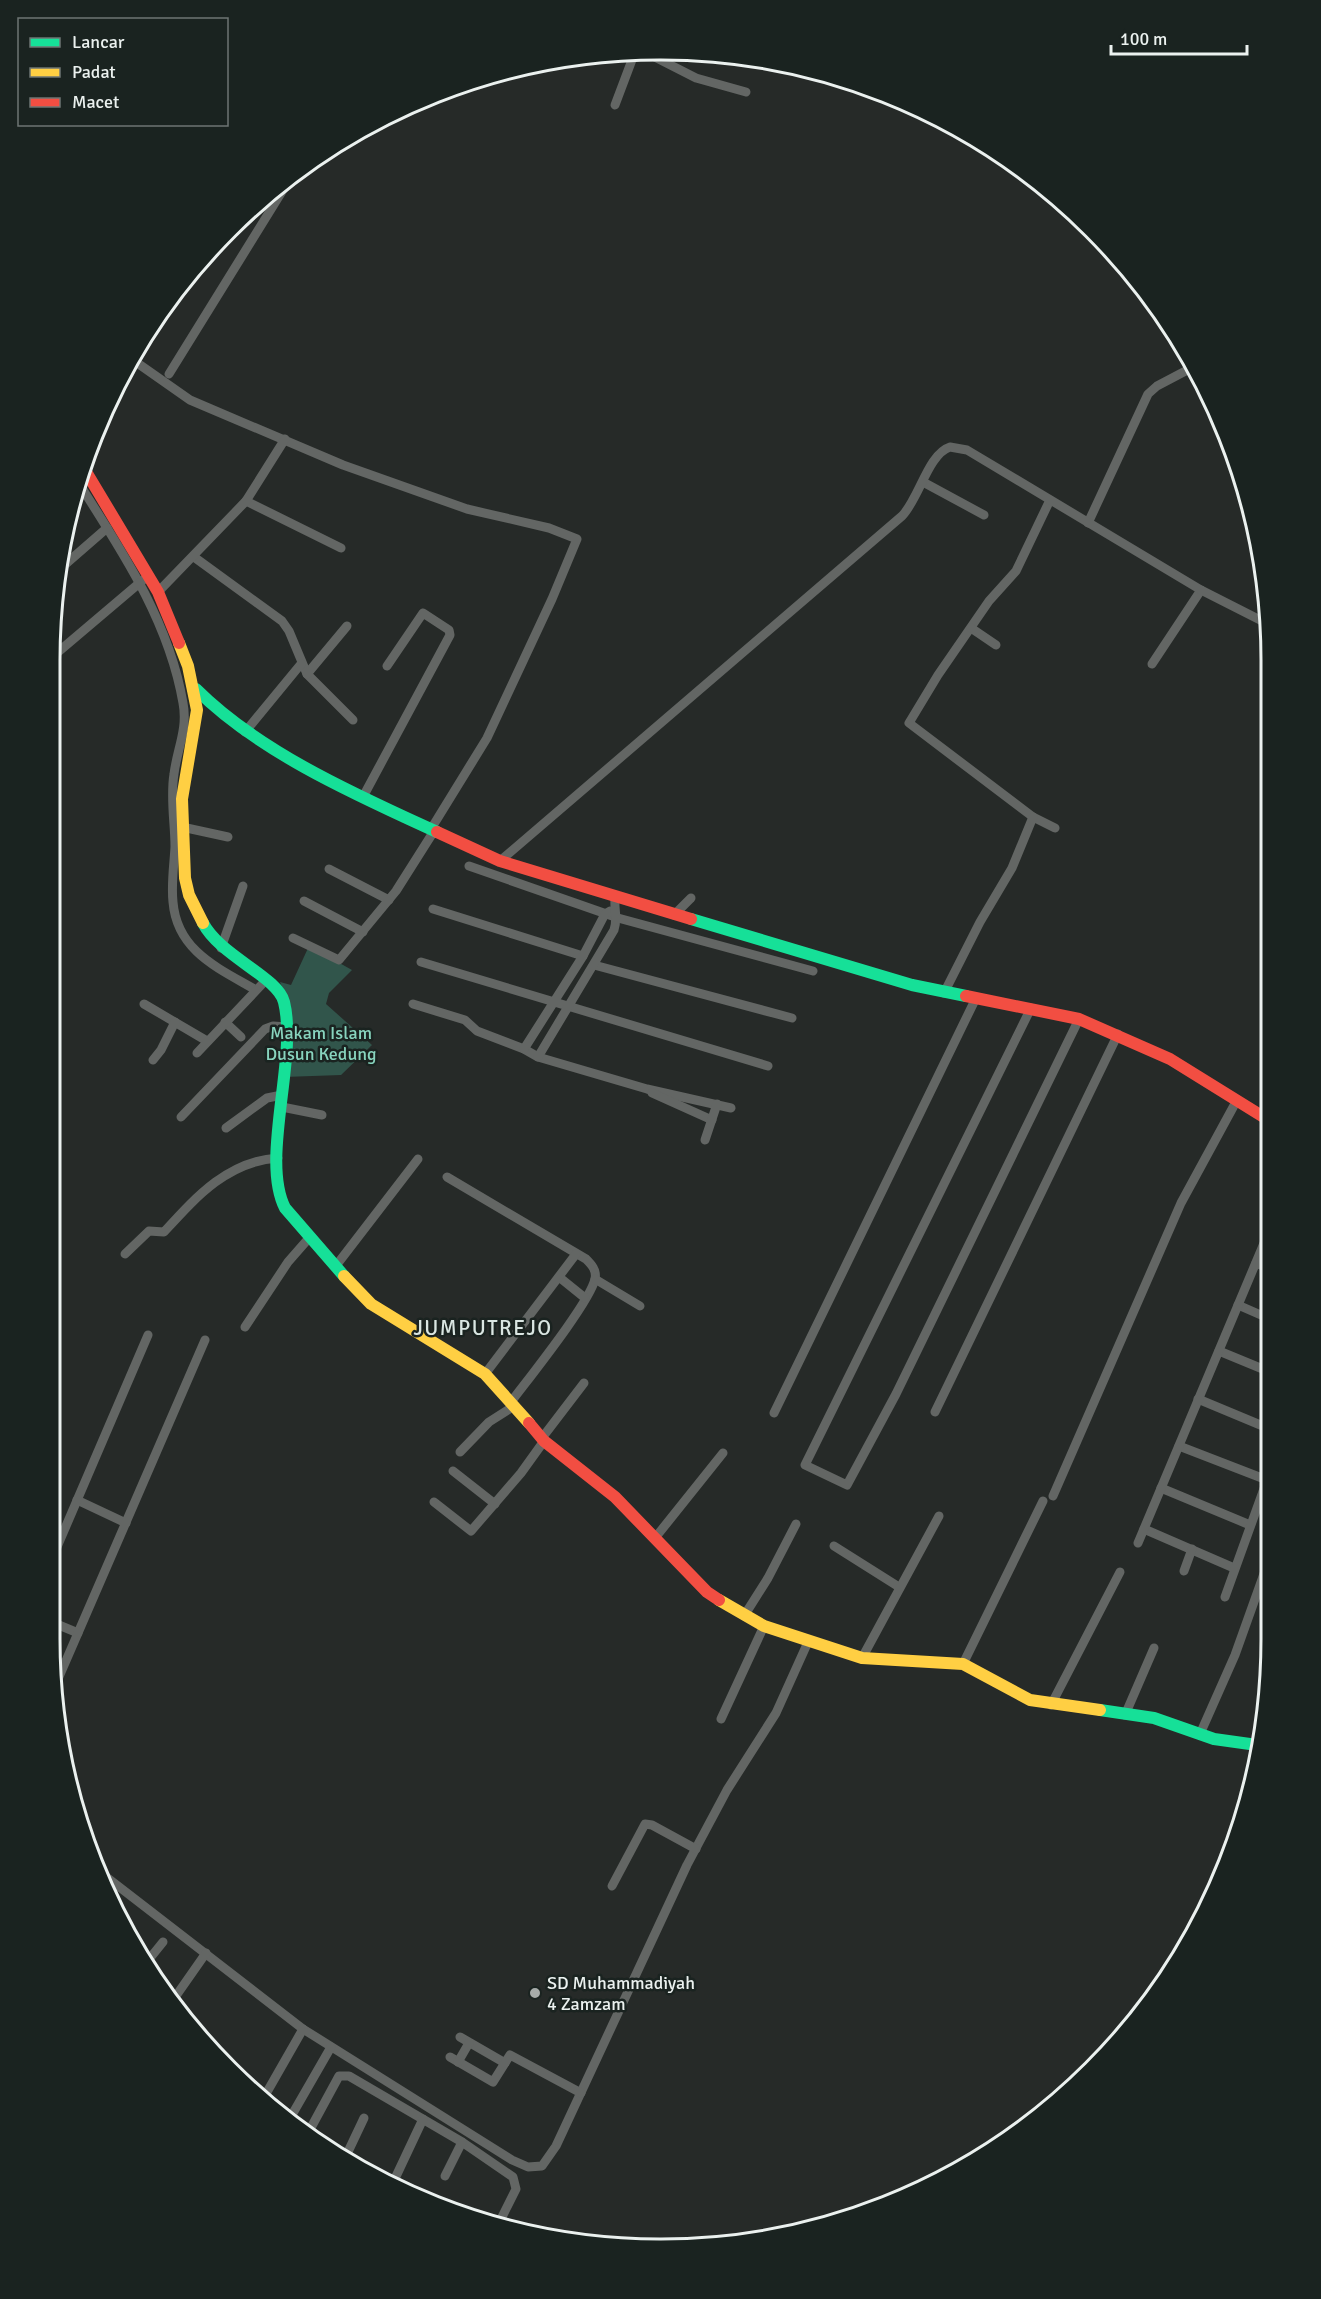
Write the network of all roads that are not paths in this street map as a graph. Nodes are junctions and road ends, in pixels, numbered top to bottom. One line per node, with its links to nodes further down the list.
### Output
1 (660, 60): 3 (street)
2 (632, 61): 4 (street)
3 (746, 92)
4 (615, 105)
5 (278, 198): 8 (street)
6 (138, 364): 9 (street)
7 (1186, 371): 16 (street)
8 (169, 374)
9 (285, 440): 14 (street); 41 (street)
10 (923, 482): 13 (street); 15 (street); 43 (street)
11 (87, 483): 21 (main road)
12 (86, 485): 17 (street)
13 (1050, 500): 16 (street); 26 (street)
14 (246, 501): 18 (street); 19 (street)
15 (984, 514)
16 (1088, 523): 22 (street)
17 (107, 528): 20 (street); 21 (street)
18 (341, 548)
19 (194, 557): 23 (street); 29 (street)
20 (69, 561)
21 (144, 580): 23 (main road); 28 (street); 36 (street)
22 (1201, 590): 24 (street); 30 (street)
23 (158, 592): 33 (main road)
24 (1260, 620)
25 (347, 626): 32 (street)
26 (971, 628): 27 (street); 38 (street)
27 (996, 645)
28 (60, 650)
29 (301, 664): 32 (street); 35 (street)
30 (1152, 664)
31 (387, 666): 37 (street)
32 (307, 674): 34 (street)
33 (193, 686): 35 (main road); 36 (main road)
34 (353, 720)
35 (245, 732): 37 (main road)
36 (184, 754): 39 (main road); 62 (street)
37 (364, 795): 41 (main road)
38 (1033, 818): 40 (street); 63 (street)
39 (182, 827): 42 (street); 57 (main road)
40 (1055, 828)
41 (432, 830): 43 (main road); 48 (street)
42 (228, 837)
43 (500, 861): 50 (main road)
44 (469, 866): 52 (street)
45 (329, 869): 48 (street)
46 (243, 886): 57 (street)
47 (691, 898): 53 (street)
48 (389, 900): 55 (street)
49 (304, 902): 55 (street)
50 (615, 903): 52 (street); 53 (main road); 54 (street)
51 (433, 909): 58 (street)
52 (605, 914): 54 (street); 58 (street)
53 (674, 915): 63 (main road)
54 (618, 918): 60 (street); 61 (street)
55 (363, 932): 56 (street)
56 (293, 938)
57 (221, 948): 62 (main road)
58 (583, 956): 65 (street)
59 (421, 962): 65 (street)
60 (594, 965): 68 (street); 70 (street)
61 (813, 971)
62 (260, 985): 73 (street); 74 (main road)
63 (944, 993): 64 (main road)
64 (976, 998): 69 (main road); 120 (street)
65 (553, 1002): 68 (street); 78 (street)
66 (144, 1004): 72 (street)
67 (413, 1004): 78 (street)
68 (566, 1007): 80 (street); 82 (street)
69 (1030, 1008): 71 (main road); 71 (street)
70 (792, 1018)
71 (1079, 1018): 75 (main road)
72 (175, 1022): 77 (street); 81 (street)
73 (225, 1022): 76 (street); 77 (street)
74 (282, 1027): 84 (main road); 90 (street)
75 (1118, 1034): 85 (main road); 119 (street)
76 (241, 1037)
77 (207, 1041): 79 (street)
78 (524, 1048): 80 (street)
79 (197, 1053)
80 (538, 1057): 83 (street)
81 (153, 1060)
82 (768, 1066)
83 (646, 1089): 86 (street); 91 (street)
84 (278, 1098): 88 (street); 92 (street); 94 (main road)
85 (1237, 1100): 89 (main road); 129 (street)
86 (717, 1104): 87 (street); 91 (street)
87 (731, 1108)
88 (322, 1115)
89 (1261, 1115)
90 (181, 1117)
91 (712, 1120): 93 (street)
92 (226, 1128)
93 (705, 1140)
94 (273, 1158): 97 (main road); 99 (street)
95 (418, 1159): 103 (street)
96 (447, 1177): 100 (street)
97 (306, 1242): 103 (main road); 110 (street)
98 (1261, 1251): 101 (street)
99 (125, 1254)
100 (576, 1254): 104 (street); 105 (street)
101 (1256, 1263): 102 (street); 108 (street)
102 (1261, 1265)
103 (334, 1267): 115 (main road)
104 (559, 1278): 106 (street); 115 (street)
105 (595, 1279): 106 (street); 107 (street)
106 (585, 1298): 118 (street)
107 (640, 1305)
108 (1238, 1305): 109 (street); 113 (street)
109 (1261, 1315)
110 (245, 1327)
111 (148, 1335): 131 (street)
112 (205, 1340): 136 (street)
113 (1219, 1351): 114 (street); 117 (street)
114 (1261, 1368)
115 (485, 1374): 118 (main road)
116 (584, 1383): 122 (street)
117 (1198, 1399): 121 (street); 123 (street)
118 (510, 1407): 122 (main road); 124 (street)
119 (935, 1412)
120 (774, 1413)
121 (1261, 1425)
122 (541, 1444): 134 (street); 140 (main road)
123 (1179, 1446): 127 (street); 128 (street)
124 (460, 1452)
125 (723, 1453): 140 (street)
126 (453, 1471): 134 (street)
127 (1261, 1473)
128 (1161, 1488): 138 (street); 139 (street)
129 (1053, 1496)
130 (1261, 1497): 138 (street)
131 (77, 1500): 136 (street); 141 (street)
132 (1043, 1501): 158 (street)
133 (434, 1502): 134 (street)
134 (495, 1504)
135 (939, 1516): 149 (street)
136 (126, 1523): 154 (street)
137 (796, 1524): 151 (street)
138 (1250, 1525): 145 (street)
139 (1144, 1529): 142 (street); 144 (street)
140 (656, 1538): 151 (main road)
141 (60, 1540)
142 (1138, 1543)
143 (834, 1546): 149 (street)
144 (1192, 1550): 145 (street); 146 (street)
145 (1234, 1568): 150 (street)
146 (1184, 1571)
147 (1120, 1572): 160 (street)
148 (1261, 1582): 163 (street)
149 (899, 1587): 157 (street)
150 (1225, 1596)
151 (744, 1616): 153 (main road)
152 (60, 1626): 154 (street)
153 (764, 1626): 155 (main road); 162 (street)
154 (78, 1633): 159 (street)
155 (807, 1644): 157 (main road); 165 (street)
156 (1154, 1648): 161 (street)
157 (862, 1658): 158 (main road)
158 (963, 1664): 160 (main road)
159 (61, 1672)
160 (1051, 1705): 161 (main road)
161 (1125, 1715): 163 (main road)
162 (721, 1719)
163 (1200, 1734): 164 (main road)
164 (1251, 1744)
165 (696, 1849): 167 (street); 178 (street)
166 (112, 1881): 169 (street)
167 (612, 1886)
168 (163, 1942): 170 (street)
169 (206, 1953): 171 (street); 172 (street)
170 (151, 1957)
171 (177, 1994)
172 (300, 2034): 175 (street); 177 (street)
173 (460, 2037): 174 (street)
174 (469, 2043): 176 (street); 176 (street)
175 (331, 2048): 178 (street); 179 (street)
176 (505, 2063): 178 (street)
177 (266, 2091)
178 (581, 2093)
179 (293, 2114)
180 (364, 2118): 184 (street)
181 (423, 2119): 182 (street); 183 (street); 186 (street)
182 (311, 2127)
183 (462, 2142): 185 (street); 187 (street)
184 (348, 2152)
185 (445, 2176)
186 (396, 2178)
187 (502, 2218)

